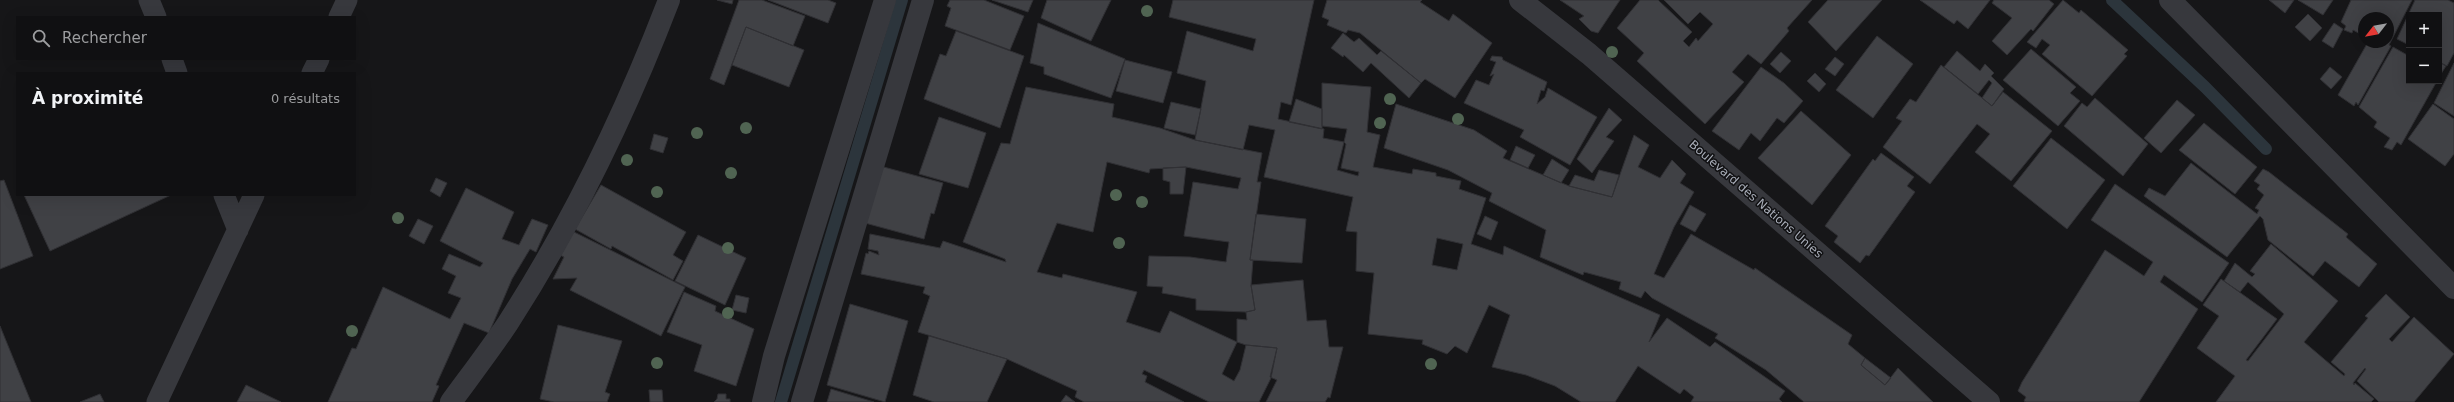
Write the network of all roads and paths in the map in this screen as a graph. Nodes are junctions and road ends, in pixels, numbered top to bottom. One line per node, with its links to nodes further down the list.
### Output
1 (150, 0): 8 (lane)
2 (347, 0): 9 (lane)
3 (669, 0): 19 (street)
4 (885, 0): 20 (street)
5 (923, 0): 21 (street)
6 (1520, 0): 22 (street, Boulevard des Nations Unies)
7 (2170, 0): 17 (street)
8 (156, 16)
9 (339, 16)
10 (172, 60): 12 (lane)
11 (318, 60): 13 (lane)
12 (177, 72)
13 (312, 72)
14 (224, 196): 16 (lane)
15 (254, 196): 16 (lane)
16 (238, 230): 18 (lane)
17 (2454, 288)
18 (157, 402)
19 (451, 402)
20 (763, 402)
21 (802, 402)
22 (1989, 402)

